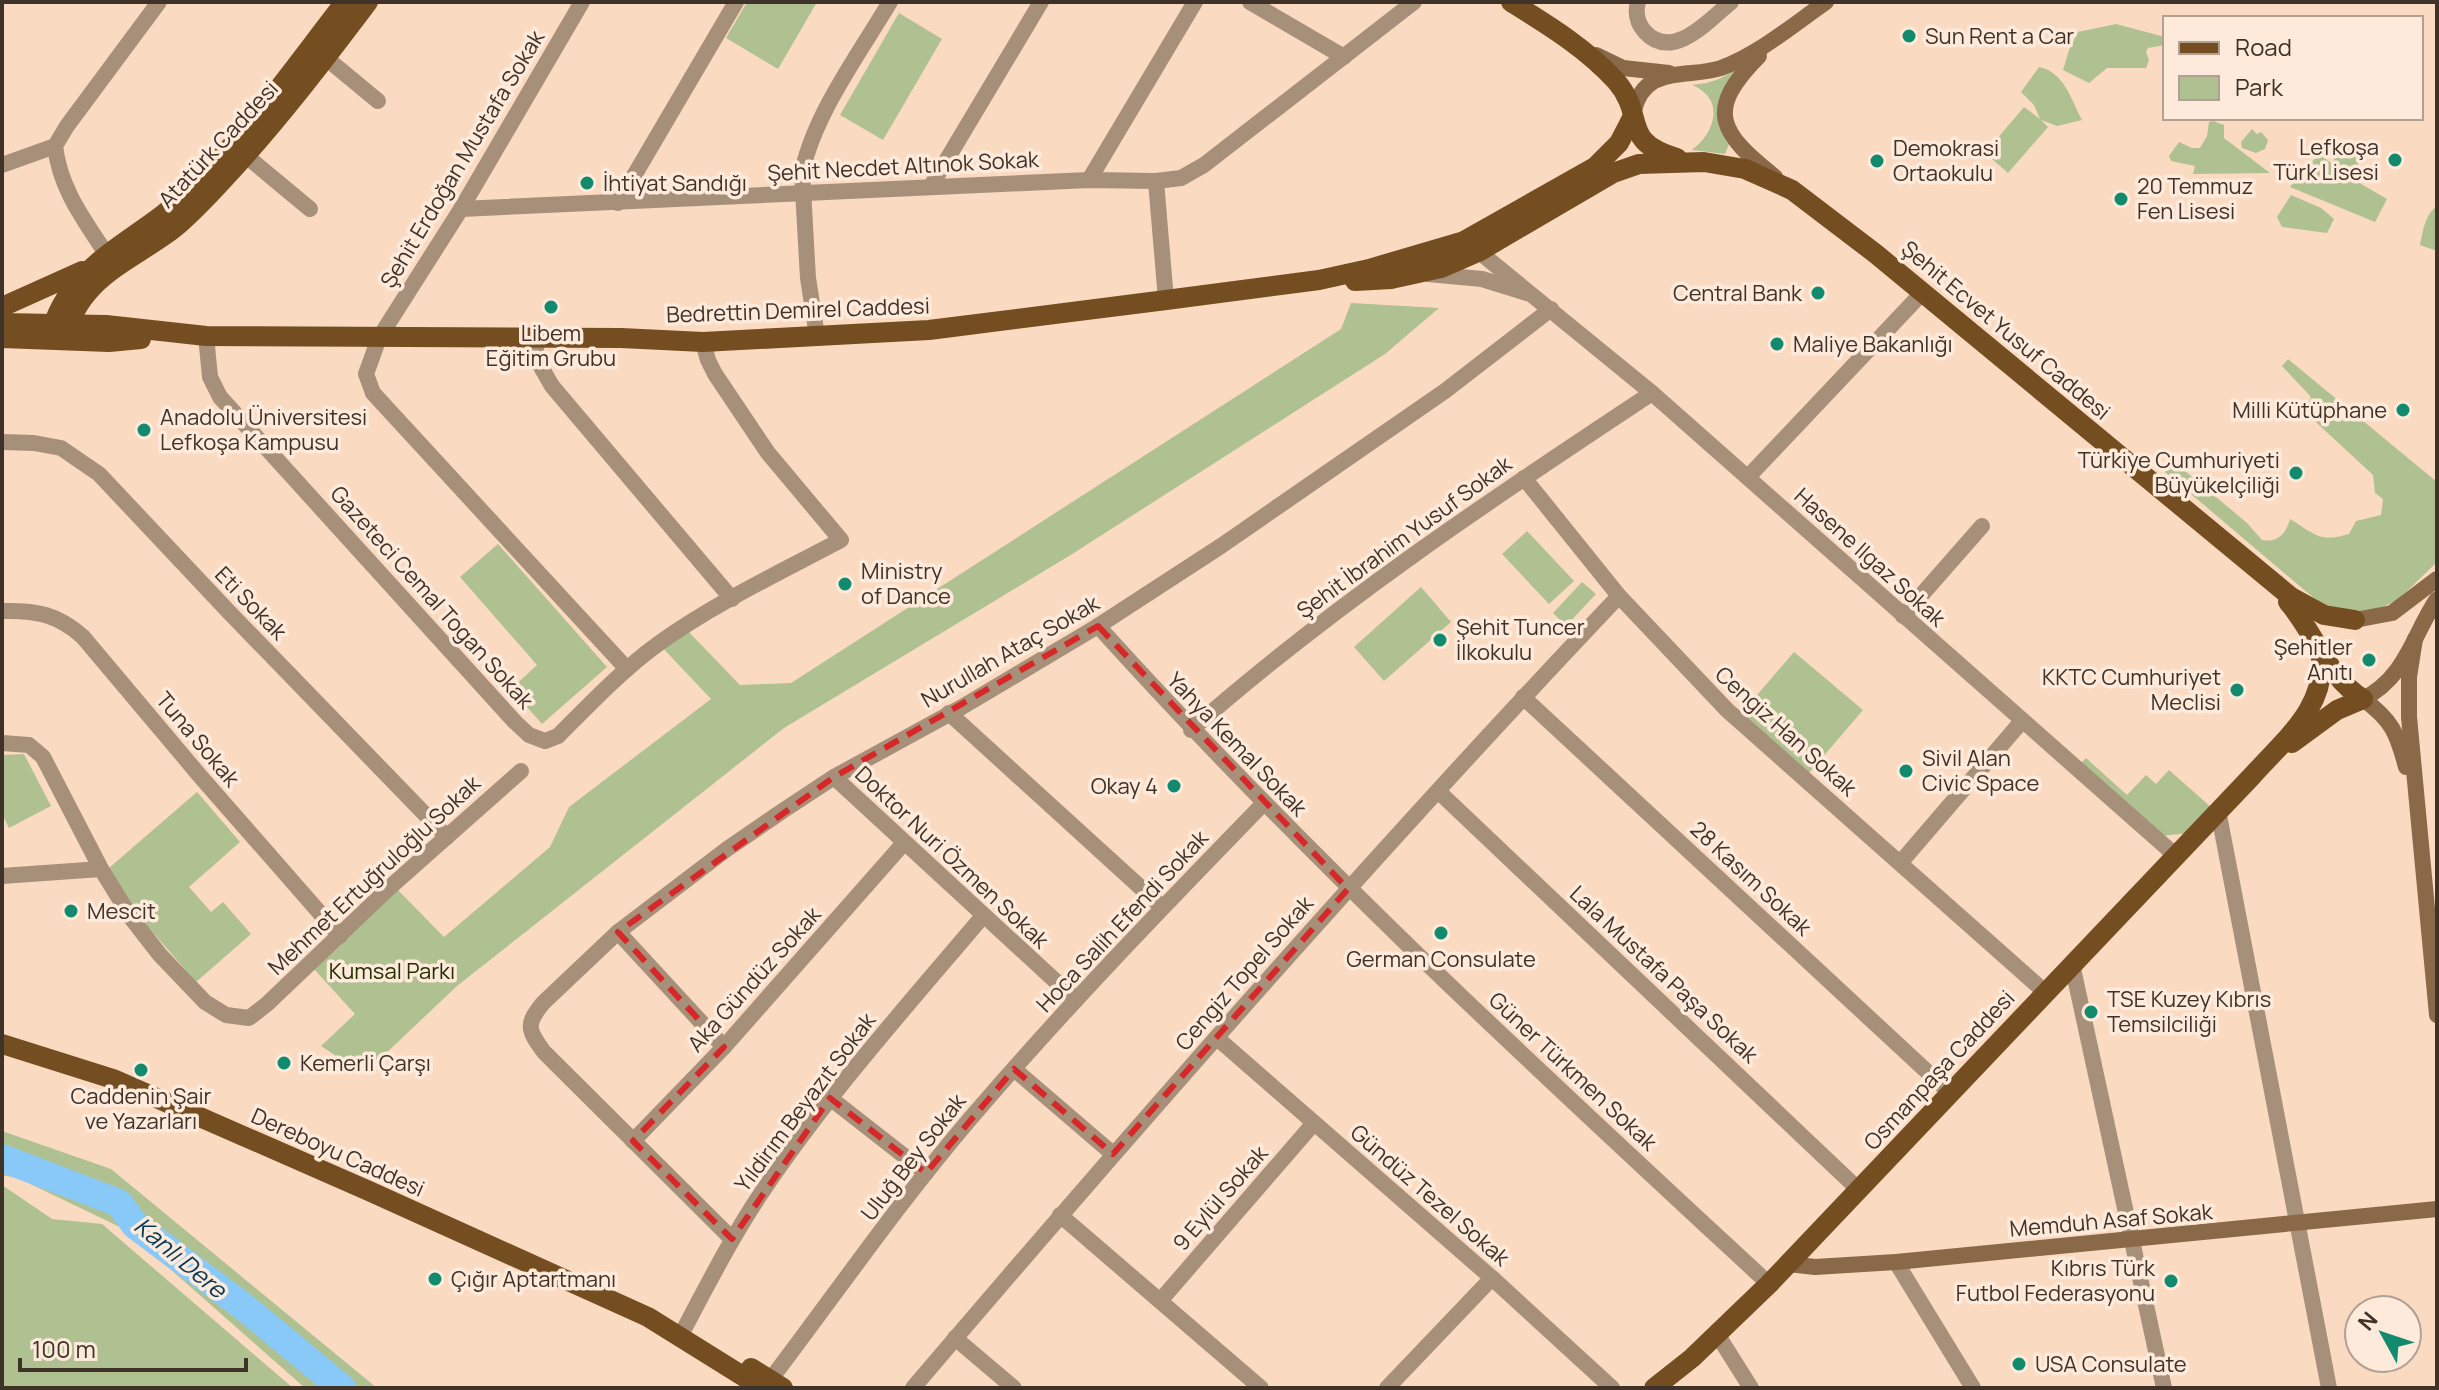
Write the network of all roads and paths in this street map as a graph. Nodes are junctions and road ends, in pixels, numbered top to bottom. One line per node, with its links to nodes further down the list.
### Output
1 (159, 2): 22 (street)
2 (345, 2): 35 (main road, Atatürk Caddesi)
3 (368, 2): 18 (main road, Atatürk Caddesi)
4 (582, 2): 33 (street, Şehit Erdoğan Mustafa Sokak)
5 (736, 2): 31 (street)
6 (890, 2): 30 (street)
7 (1041, 2): 28 (street)
8 (1195, 2): 26 (street)
9 (1250, 2): 17 (street)
10 (1414, 2): 17 (street, Şehit Necdet Altınok Sokak)
11 (1511, 2): 16 (main road)
12 (1638, 2): 13 (street)
13 (1731, 2)
14 (1826, 2): 15 (street)
15 (1795, 24): 19 (street); 29 (street)
16 (1572, 41): 19 (street); 21 (main road)
17 (1344, 57): 27 (street, Şehit Necdet Altınok Sokak)
18 (326, 58): 20 (street); 23 (main road, Atatürk Caddesi)
19 (1683, 75): 21 (street)
20 (378, 101)
21 (1634, 113): 24 (main road); 34 (main road, Bedrettin Demirel Caddesi)
22 (55, 146): 25 (street); 35 (street)
23 (245, 155): 32 (street); 35 (main road, Atatürk Caddesi)
24 (1693, 162): 29 (main road, Şehit Ecvet Yusuf Caddesi); 34 (main road, Bedrettin Demirel Caddesi)
25 (2, 165)
26 (1089, 180): 27 (street, Şehit Necdet Altınok Sokak); 28 (street, Şehit Necdet Altınok Sokak)
27 (1156, 181): 41 (street)
28 (931, 186): 30 (street, Şehit Necdet Altınok Sokak)
29 (1792, 190): 39 (main road, Şehit Ecvet Yusuf Caddesi)
30 (801, 192): 31 (street, Şehit Necdet Altınok Sokak); 49 (street)
31 (618, 203): 33 (street, Şehit Necdet Altınok Sokak)
32 (310, 209)
33 (461, 209): 51 (street, Şehit Erdoğan Mustafa Sokak)
34 (1472, 246): 37 (main road, Bedrettin Demirel Caddesi); 38 (main road, Bedrettin Demirel Caddesi); 40 (street, Hasene Ilgaz Sokak)
35 (108, 263): 36 (main road, Atatürk Caddesi); 45 (main road); 46 (main road, Atatürk Caddesi)
36 (89, 268): 42 (main road); 46 (main road, Atatürk Caddesi)
37 (1417, 274): 38 (main road, Bedrettin Demirel Caddesi); 40 (street, Hasene Ilgaz Sokak)
38 (1319, 280): 41 (main road, Bedrettin Demirel Caddesi)
39 (1923, 292): 56 (street); 59 (main road, Şehit Ecvet Yusuf Caddesi)
40 (1532, 295): 43 (street, Hasene Ilgaz Sokak)
41 (1166, 300): 49 (main road, Bedrettin Demirel Caddesi)
42 (2, 307)
43 (1551, 309): 54 (street, Hasene Ilgaz Sokak); 67 (street, Nurullah Ataç Sokak)
44 (2, 323): 46 (main road, Bedrettin Demirel Caddesi)
45 (106, 325): 46 (main road, Bedrettin Demirel Caddesi); 47 (main road, Bedrettin Demirel Caddesi)
46 (59, 331): 47 (main road, Bedrettin Demirel Caddesi); 50 (main road, Bedrettin Demirel Caddesi)
47 (180, 335): 48 (main road, Bedrettin Demirel Caddesi)
48 (206, 336): 51 (main road, Bedrettin Demirel Caddesi); 70 (street, Gazeteci Cemal Togan Sokak)
49 (817, 336): 53 (main road, Bedrettin Demirel Caddesi)
50 (2, 338)
51 (379, 338): 52 (main road, Bedrettin Demirel Caddesi); 70 (street, Şehit Erdoğan Mustafa Sokak)
52 (535, 339): 53 (main road, Bedrettin Demirel Caddesi); 62 (street)
53 (703, 342): 62 (street)
54 (1652, 393): 56 (street, Hasene Ilgaz Sokak); 57 (street, Şehit İbrahim Yusuf Sokak)
55 (2, 442): 84 (street, Eti Sokak)
56 (1748, 477): 65 (street, Hasene Ilgaz Sokak)
57 (1524, 478): 61 (street, Cengiz Han Sokak); 75 (street, Şehit İbrahim Yusuf Sokak)
58 (1982, 526): 65 (street)
59 (2260, 574): 66 (main road, Şehit Ecvet Yusuf Caddesi); 69 (main road, Şehit Ecvet Yusuf Caddesi)
60 (2437, 579): 66 (street)
61 (1619, 596): 71 (street, Cengiz Topel Sokak); 87 (street, Cengiz Han Sokak)
62 (732, 599): 70 (street)
63 (2437, 599): 68 (street)
64 (2, 611): 94 (street, Tuna Sokak)
65 (1903, 616): 74 (street, Hasene Ilgaz Sokak)
66 (2355, 620)
67 (1098, 626): 73 (street, Nurullah Ataç Sokak); 75 (street, Yahya Kemal Sokak)
68 (2415, 639): 72 (street); 82 (street)
69 (2320, 651): 72 (main road, Şehit Ecvet Yusuf Caddesi); 78 (main road, Osmanpaşa Caddesi)
70 (627, 669)
71 (1523, 697): 80 (street, Cengiz Topel Sokak); 103 (street, 28 Kasım Sokak)
72 (2363, 699): 78 (main road, Osmanpaşa Caddesi); 82 (street)
73 (949, 713): 79 (street, Nurullah Ataç Sokak); 91 (street)
74 (2022, 721): 86 (street, Hasene Ilgaz Sokak); 87 (street)
75 (1191, 730): 81 (street, Yahya Kemal Sokak)
76 (2, 743): 88 (street)
77 (521, 771): 84 (street, Mehmet Ertuğruloğlu Sokak)
78 (2252, 776): 83 (main road, Osmanpaşa Caddesi)
79 (834, 777): 85 (street, Doktor Nuri Özmen Sokak); 93 (street, Nurullah Ataç Sokak)
80 (1438, 791): 90 (street, Cengiz Topel Sokak); 109 (street, Lala Mustafa Paşa Sokak)
81 (1263, 804): 90 (street, Yahya Kemal Sokak); 91 (street, Hoca Salih Efendi Sokak)
82 (2416, 804): 98 (street)
83 (2218, 810): 86 (main road, Osmanpaşa Caddesi); 112 (street)
84 (447, 837): 94 (street, Mehmet Ertuğruloğlu Sokak)
85 (903, 844): 92 (street, Doktor Nuri Özmen Sokak); 101 (street, Aka Gündüz Sokak)
86 (2175, 855): 95 (main road, Osmanpaşa Caddesi)
87 (1901, 862): 96 (street, Cengiz Han Sokak)
88 (101, 869): 89 (street); 94 (street, Mehmet Ertuğruloğlu Sokak)
89 (2, 876)
90 (1348, 889): 99 (street, Cengiz Topel Sokak); 118 (street, Güner Türkmen Sokak)
91 (1162, 907): 97 (street, Hoca Salih Efendi Sokak)
92 (983, 916): 97 (street, Doktor Nuri Özmen Sokak); 104 (street, Yıldirım Beyazıt Sokak)
93 (618, 932): 101 (street); 106 (street, Nurullah Ataç Sokak)
94 (340, 936)
95 (2072, 964): 96 (main road, Osmanpaşa Caddesi); 114 (street)
96 (2045, 992): 103 (main road, Osmanpaşa Caddesi)
97 (1076, 1000): 102 (street, Hoca Salih Efendi Sokak)
98 (2437, 1015)
99 (1217, 1038): 105 (street, Gündüz Tezel Sokak); 107 (street, Cengiz Topel Sokak)
100 (2, 1044): 120 (main road, Dereboyu Caddesi)
101 (724, 1047): 106 (street, Aka Gündüz Sokak)
102 (1014, 1069): 107 (street); 108 (street, Uluğ Bey Sokak)
103 (1949, 1092): 109 (main road, Osmanpaşa Caddesi)
104 (830, 1098): 108 (street); 113 (street, Yıldirım Beyazıt Sokak)
105 (1314, 1123): 117 (street, Gündüz Tezel Sokak); 119 (street, 9 Eylül Sokak)
106 (633, 1141): 113 (street)
107 (1113, 1154): 111 (street, Cengiz Topel Sokak)
108 (926, 1173): 124 (street, Uluğ Bey Sokak)
109 (1859, 1190): 116 (main road, Osmanpaşa Caddesi)
110 (2437, 1209): 112 (street, Memduh Asaf Sokak)
111 (1060, 1215): 119 (street); 123 (street, Cengiz Topel Sokak)
112 (2297, 1224): 114 (street, Memduh Asaf Sokak); 134 (street)
113 (732, 1239): 121 (street, Yıldirım Beyazıt Sokak)
114 (2132, 1240): 115 (street, Memduh Asaf Sokak); 133 (street)
115 (1896, 1262): 116 (street, Memduh Asaf Sokak); 132 (street)
116 (1788, 1264): 118 (main road, Osmanpaşa Caddesi)
117 (1492, 1278): 128 (street); 129 (street, Gündüz Tezel Sokak)
118 (1769, 1284): 122 (main road, Osmanpaşa Caddesi)
119 (1160, 1301): 127 (street)
120 (648, 1317): 121 (main road, Dereboyu Caddesi); 124 (main road, Dereboyu Caddesi)
121 (684, 1329): 124 (main road, Dereboyu Caddesi)
122 (1717, 1334): 130 (main road, Osmanpaşa Caddesi); 131 (street)
123 (955, 1338): 125 (street, Cengiz Topel Sokak); 126 (street)
124 (772, 1385)
125 (913, 1388)
126 (1014, 1388)
127 (1261, 1388)
128 (1387, 1388)
129 (1612, 1388)
130 (1654, 1388)
131 (1751, 1388)
132 (1973, 1388)
133 (2164, 1388)
134 (2329, 1388)

